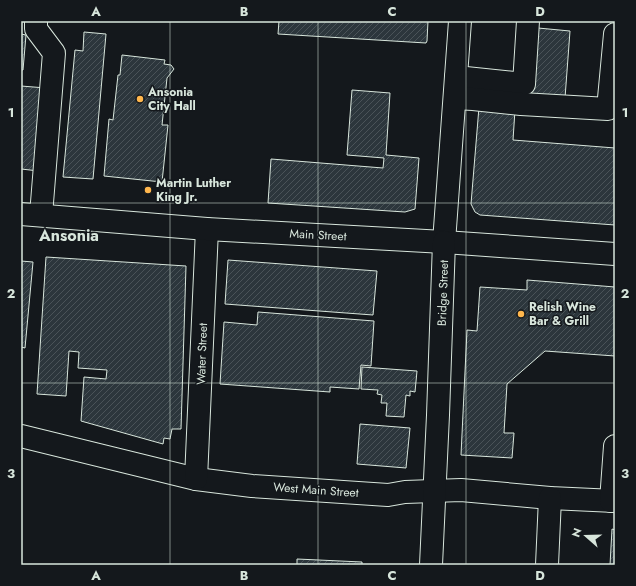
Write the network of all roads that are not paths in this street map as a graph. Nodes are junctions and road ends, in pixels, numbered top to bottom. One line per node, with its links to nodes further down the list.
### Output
1 (36, 21): 6 (street)
2 (460, 21): 5 (street, Bridge Street)
3 (528, 21): 5 (street)
4 (615, 34): 5 (street)
5 (455, 88): 8 (street, Bridge Street)
6 (31, 214): 7 (street, Main Street)
7 (207, 229): 8 (street, Main Street); 12 (street, Water Street)
8 (444, 242): 9 (street, Main Street); 13 (street, Bridge Street)
9 (615, 254)
10 (21, 436): 12 (street, West Main Street)
11 (615, 446): 15 (street)
12 (196, 479): 13 (street, West Main Street)
13 (435, 491): 14 (street, West Main Street); 16 (street, Bridge Street)
14 (550, 498): 15 (street, West Main Street); 17 (street)
15 (613, 501)
16 (431, 565)
17 (546, 565)

